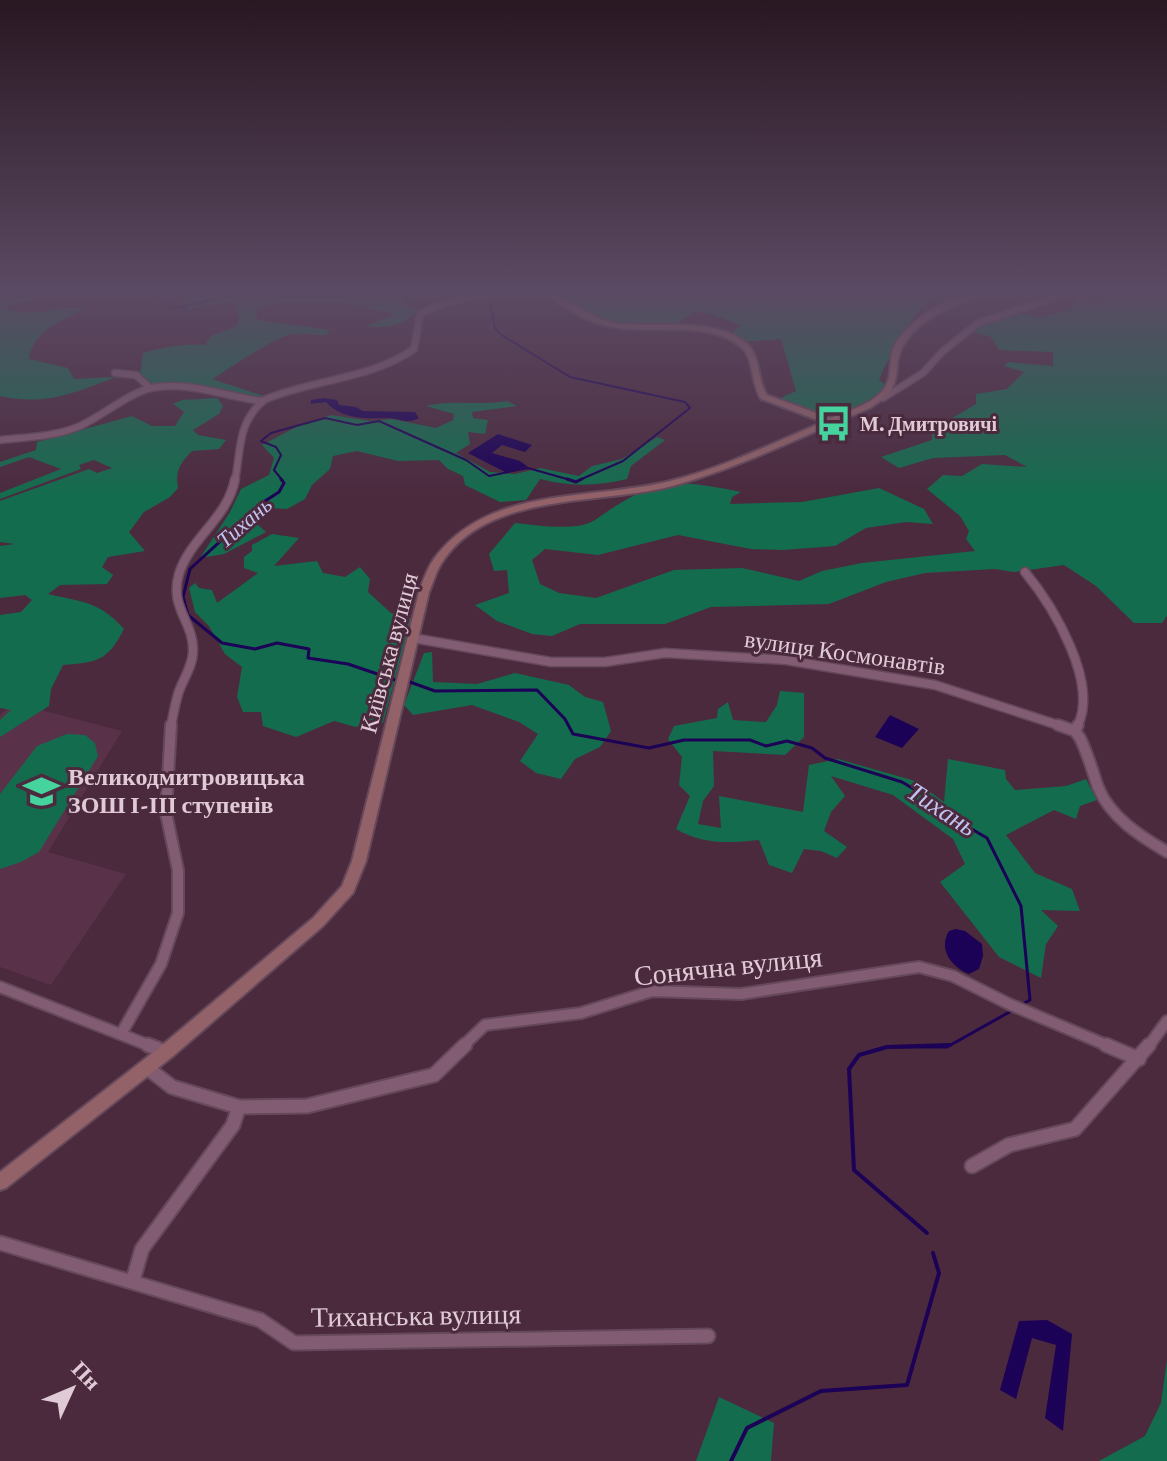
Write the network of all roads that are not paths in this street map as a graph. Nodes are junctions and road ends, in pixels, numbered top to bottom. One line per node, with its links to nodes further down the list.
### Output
1 (397, 359): 8 (street)
2 (751, 359): 9 (main road)
3 (897, 359): 7 (main road)
4 (936, 359): 7 (street)
5 (115, 373): 6 (street)
6 (150, 388): 8 (street); 10 (street)
7 (883, 398): 9 (main road, Київська вулиця)
8 (262, 401): 17 (street)
9 (829, 421): 12 (main road, Київська вулиця)
10 (0, 440)
11 (1025, 572): 13 (street)
12 (413, 638): 13 (street, вулиця Космонавтів); 18 (main road, Київська вулиця)
13 (1075, 731): 14 (street)
14 (1167, 852)
15 (0, 987): 17 (street)
16 (1167, 1021): 19 (street)
17 (121, 1034): 18 (street)
18 (166, 1052): 20 (main road, Київська вулиця)
19 (1139, 1059): 21 (street, Сонячна вулиця); 22 (street)
20 (146, 1067): 21 (street, Сонячна вулиця); 23 (main road, Київська вулиця)
21 (239, 1107): 25 (street)
22 (972, 1166)
23 (0, 1182)
24 (0, 1243): 25 (street, Тиханська вулиця)
25 (133, 1280): 26 (street, Тиханська вулиця)
26 (708, 1336)

